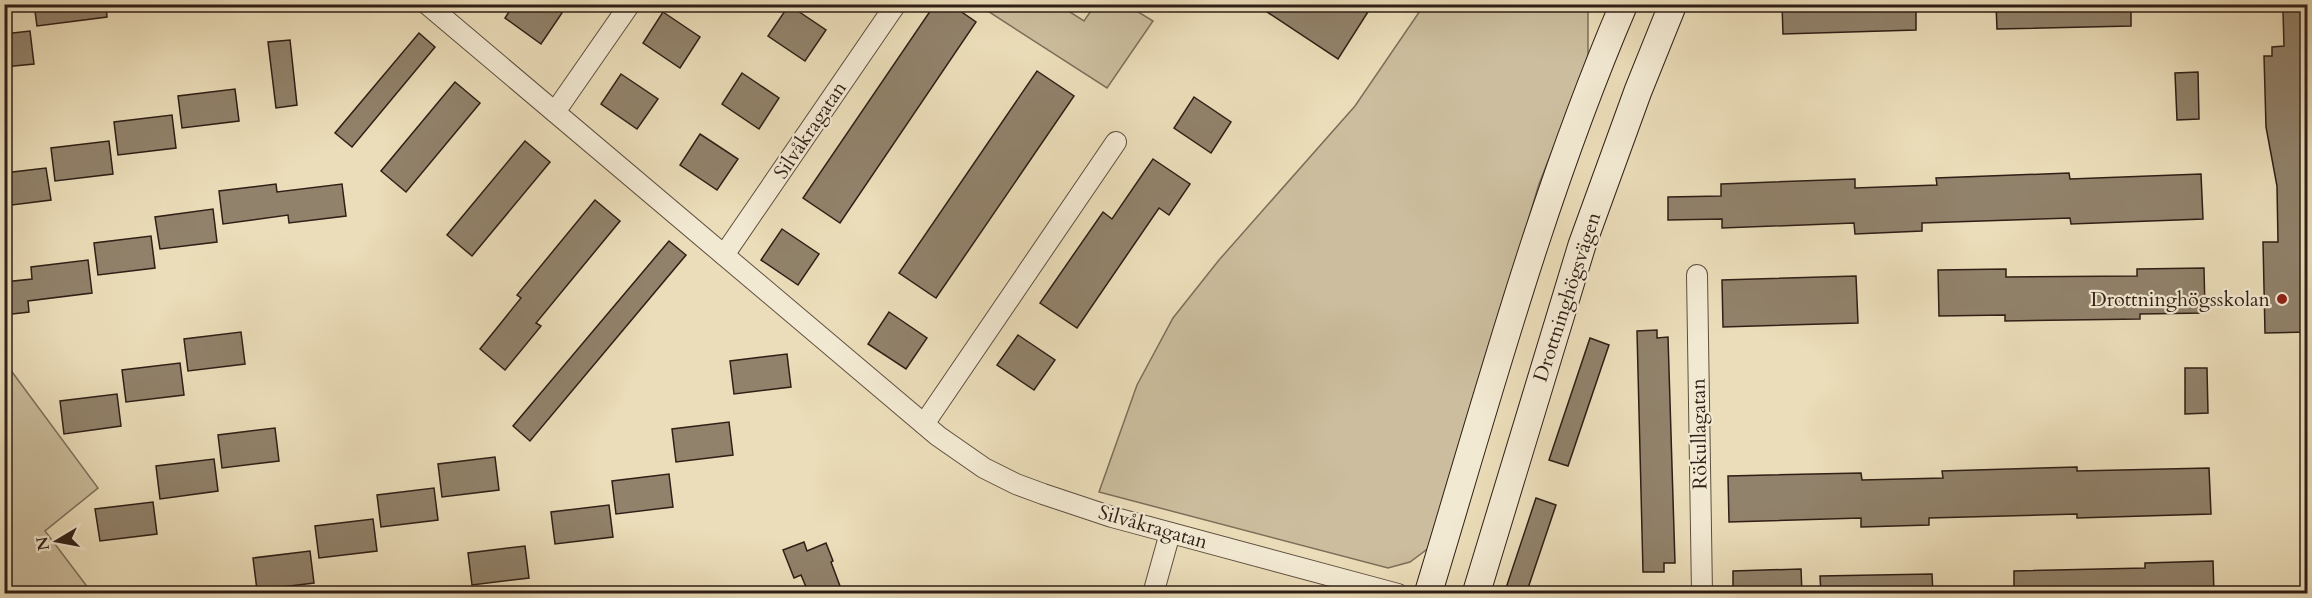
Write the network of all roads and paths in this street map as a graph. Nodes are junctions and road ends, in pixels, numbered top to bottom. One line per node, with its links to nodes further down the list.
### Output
1 (427, 4): 6 (street, Silvåkragatan)
2 (630, 4): 6 (street)
3 (896, 4): 8 (street, Silvåkragatan)
4 (1623, 4): 14 (street)
5 (1673, 4): 15 (street, Drottninghögsvägen)
6 (555, 112): 8 (street, Silvåkragatan)
7 (1116, 142): 10 (street)
8 (724, 255): 10 (street, Silvåkragatan)
9 (1697, 275): 16 (street, Rökullagatan)
10 (924, 424): 11 (street, Silvåkragatan)
11 (1170, 533): 12 (street); 13 (street, Silvåkragatan)
12 (1153, 594)
13 (1398, 594)
14 (1428, 594)
15 (1476, 594)
16 (1702, 594)

